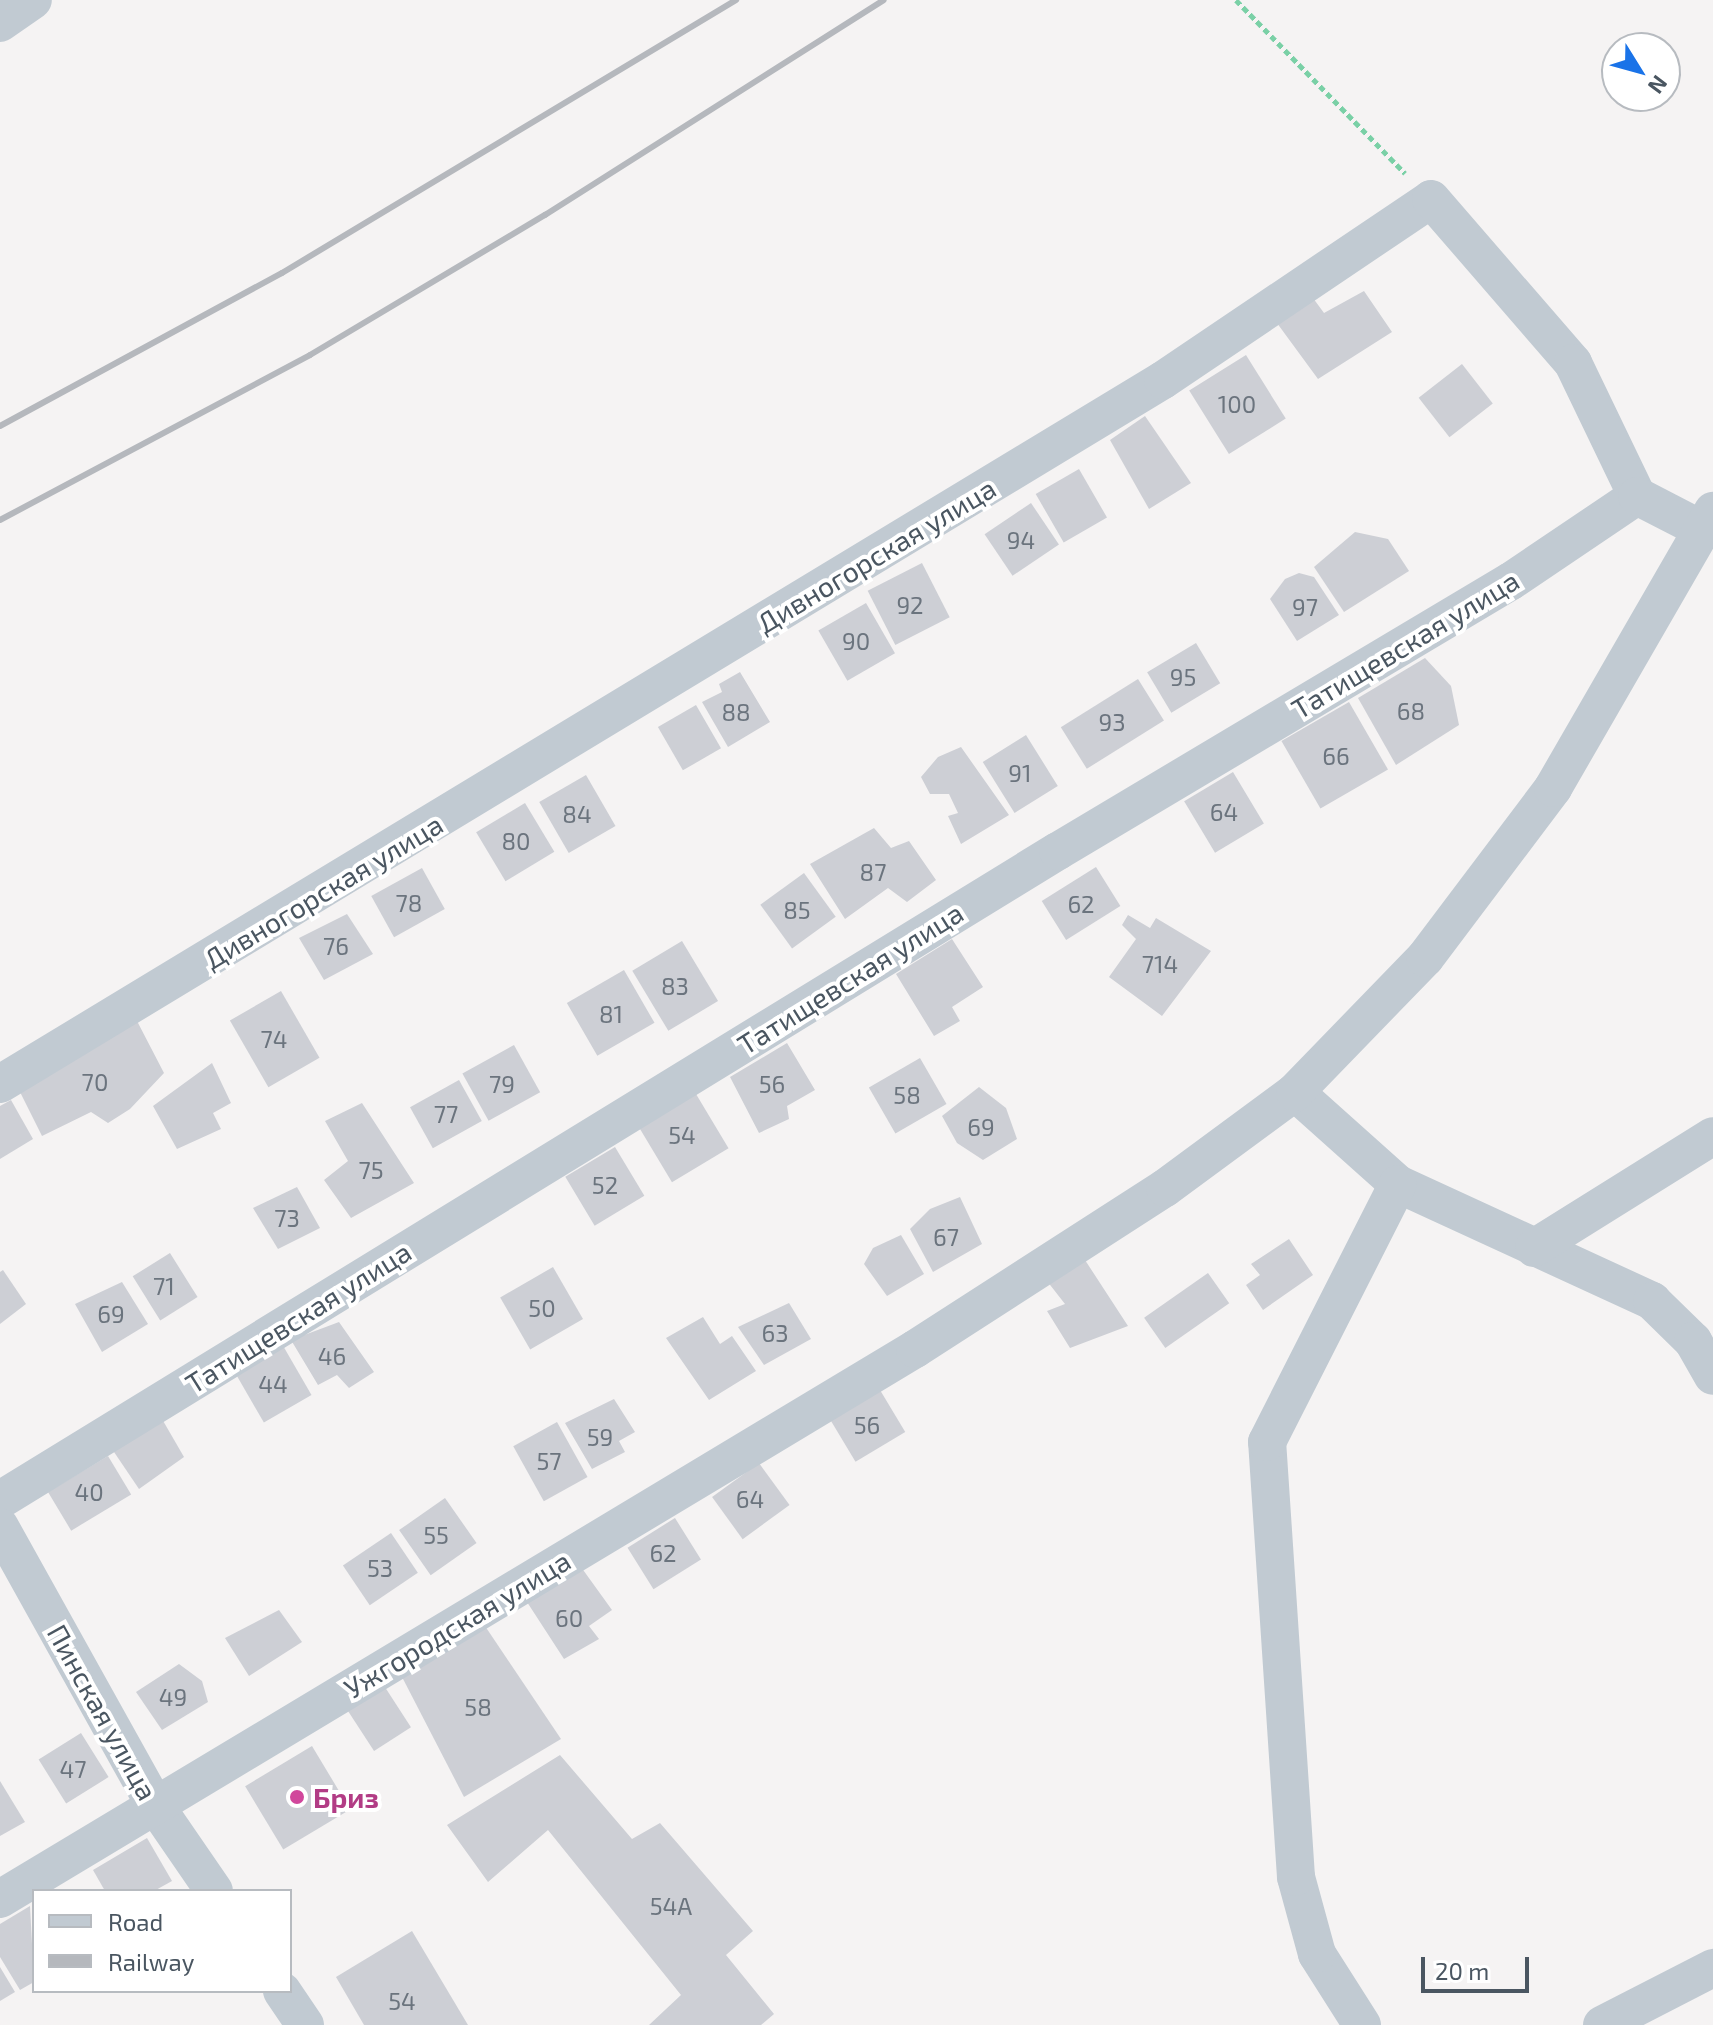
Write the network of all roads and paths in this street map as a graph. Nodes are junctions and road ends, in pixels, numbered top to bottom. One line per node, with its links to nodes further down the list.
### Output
1 (33, 0): 3 (street)
2 (1236, 0): 4 (path)
3 (0, 23)
4 (1431, 199): 5 (street); 7 (street, Дивногорская улица)
5 (1637, 496): 6 (street); 13 (street, Татищевская улица)
6 (1708, 521): 8 (street, Ужгородская улица)
7 (0, 1084)
8 (1295, 1092): 10 (street); 15 (street, Ужгородская улица)
9 (1713, 1136): 11 (street)
10 (1398, 1184): 11 (street); 21 (street)
11 (1534, 1248): 12 (street)
12 (1713, 1376)
13 (0, 1500)
14 (0, 1527): 15 (street, Пинская улица)
15 (155, 1805): 16 (street, Пинская улица); 17 (street, Ужгородская улица)
16 (213, 1889)
17 (0, 1899)
18 (1713, 1968): 22 (street)
19 (283, 1993): 20 (street)
20 (305, 2025)
21 (1362, 2025)
22 (1602, 2025)

